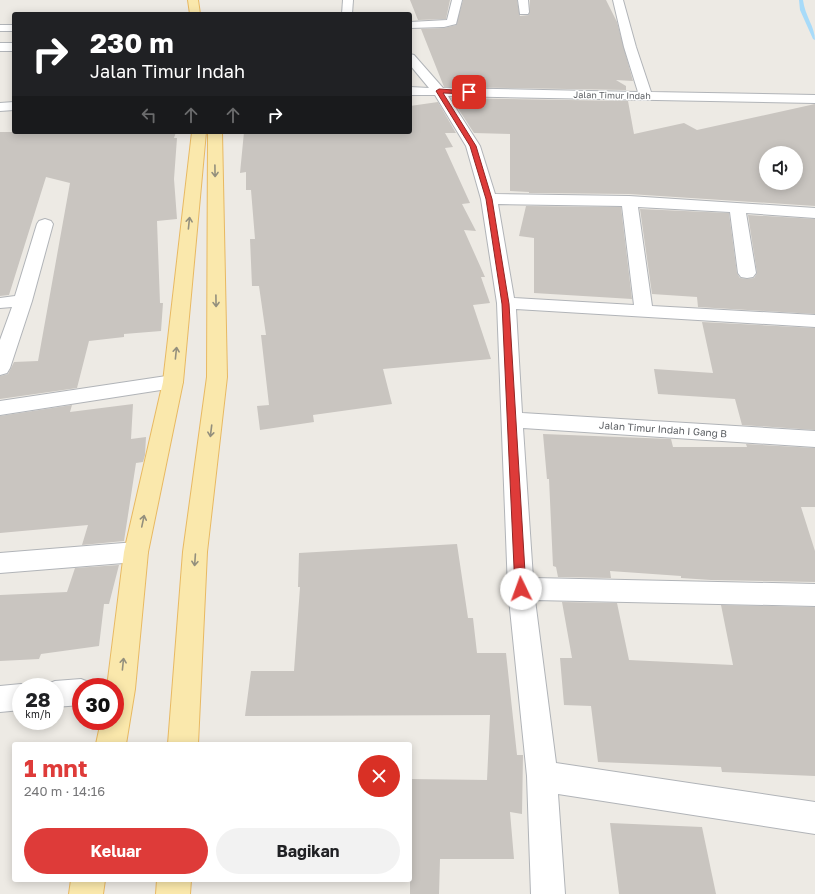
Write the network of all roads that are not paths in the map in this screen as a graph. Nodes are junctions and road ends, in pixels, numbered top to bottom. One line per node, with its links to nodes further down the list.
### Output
1 (193, 0): 6 (main road)
2 (348, 0): 7 (street)
3 (457, 0): 9 (street)
4 (523, 0): 8 (street)
5 (618, 0): 17 (street)
6 (195, 12)
7 (347, 12)
8 (524, 12)
9 (412, 25)
10 (0, 28): 11 (street)
11 (12, 28)
12 (0, 47): 13 (street)
13 (12, 47)
14 (412, 60): 16 (street)
15 (412, 91): 16 (street, Jalan Timur Indah)
16 (439, 91): 17 (street, Jalan Timur Indah); 23 (street)
17 (646, 95): 18 (street, Jalan Timur Indah)
18 (810, 99)
19 (12, 106): 20 (street)
20 (0, 107)
21 (220, 134): 22 (main road)
22 (203, 138): 35 (main road, one-way to 22); 48 (main road, one-way to 48)
23 (489, 199): 24 (street); 31 (street)
24 (629, 202): 25 (street); 32 (street)
25 (737, 208): 26 (street); 28 (street)
26 (815, 214)
27 (45, 224): 29 (street)
28 (747, 273)
29 (22, 301): 30 (street); 34 (street)
30 (0, 303)
31 (506, 304): 32 (street); 37 (street)
32 (644, 310): 33 (street)
33 (815, 321)
34 (0, 368)
35 (172, 382): 36 (street); 39 (main road, one-way to 35)
36 (0, 408)
37 (512, 420): 38 (street, Jalan Timur Indah I Gang B); 41 (street)
38 (815, 439)
39 (136, 552): 40 (street); 43 (main road, one-way to 39)
40 (0, 563)
41 (521, 589): 42 (street); 49 (street)
42 (815, 595)
43 (119, 678)
44 (12, 698): 45 (street)
45 (0, 699)
46 (113, 730): 47 (main road)
47 (111, 742)
48 (183, 742)
49 (542, 776): 50 (street); 55 (street)
50 (815, 818)
51 (88, 882): 53 (main road)
52 (174, 882): 54 (main road)
53 (86, 894)
54 (173, 894)
55 (548, 894)

